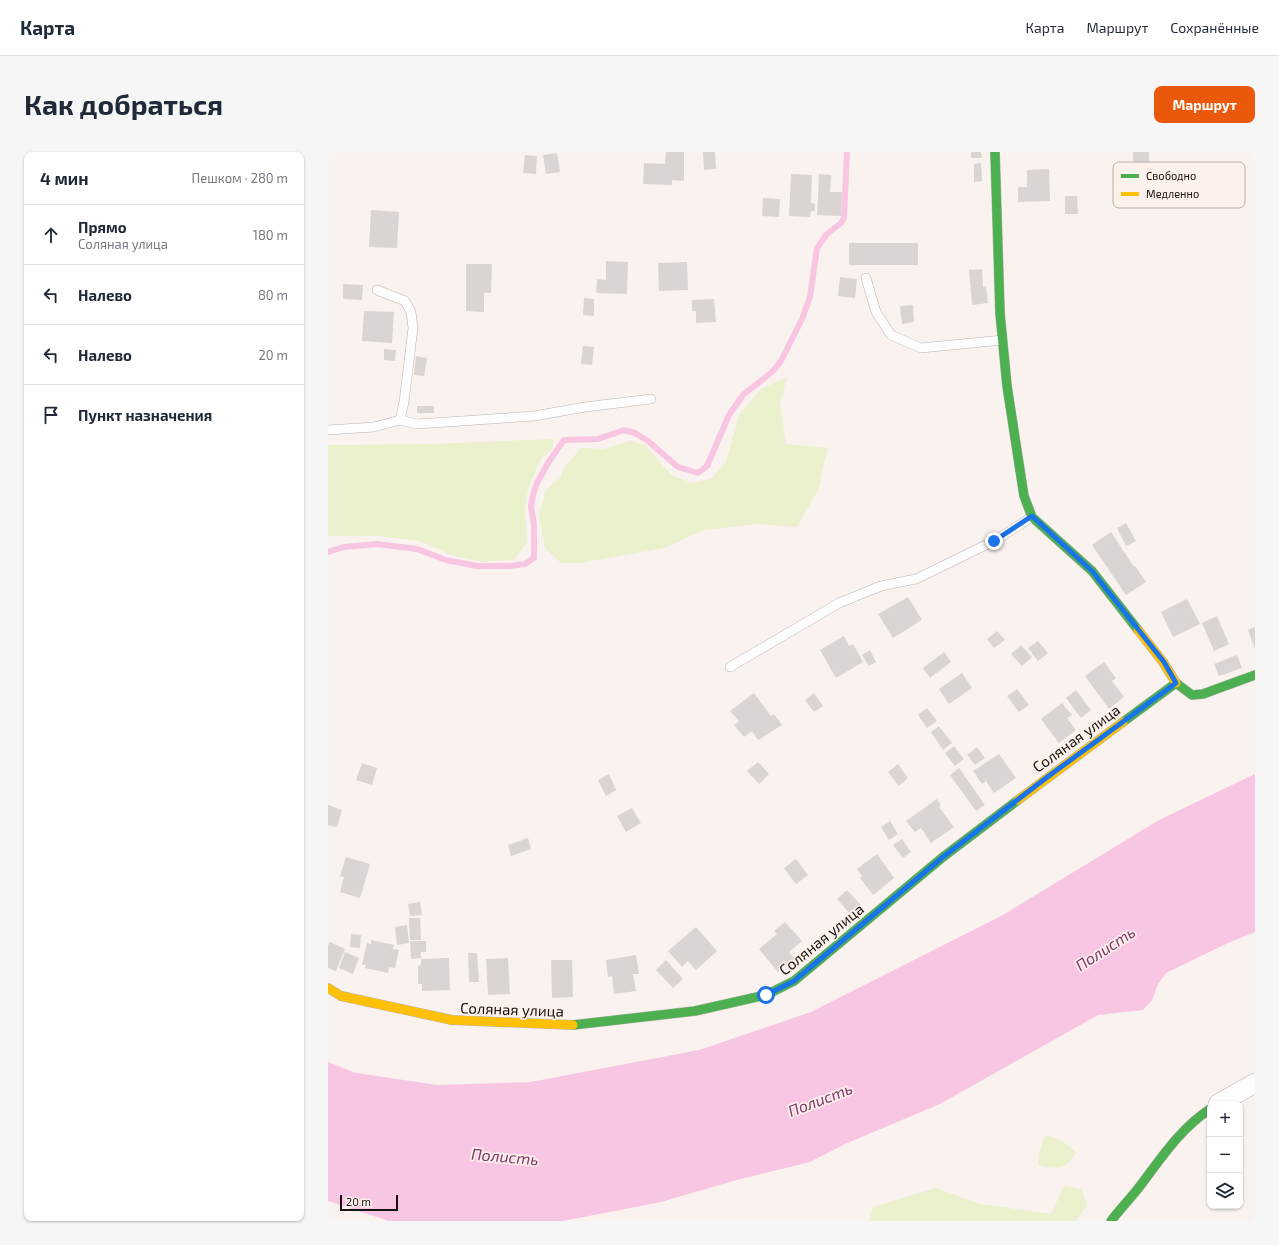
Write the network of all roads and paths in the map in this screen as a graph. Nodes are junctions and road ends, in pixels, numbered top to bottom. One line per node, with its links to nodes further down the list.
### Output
1 (995, 152): 4 (street)
2 (866, 278): 4 (lane)
3 (377, 290): 6 (lane)
4 (1003, 340): 8 (street)
5 (651, 399): 6 (lane)
6 (400, 420): 7 (lane)
7 (328, 430)
8 (1032, 516): 9 (lane); 11 (street)
9 (730, 667)
10 (1255, 675): 11 (street)
11 (1176, 683): 12 (street, Соляная улица)
12 (328, 988)
13 (1255, 1083): 14 (street)
14 (1223, 1101)
15 (1207, 1111): 16 (street)
16 (1111, 1221)

